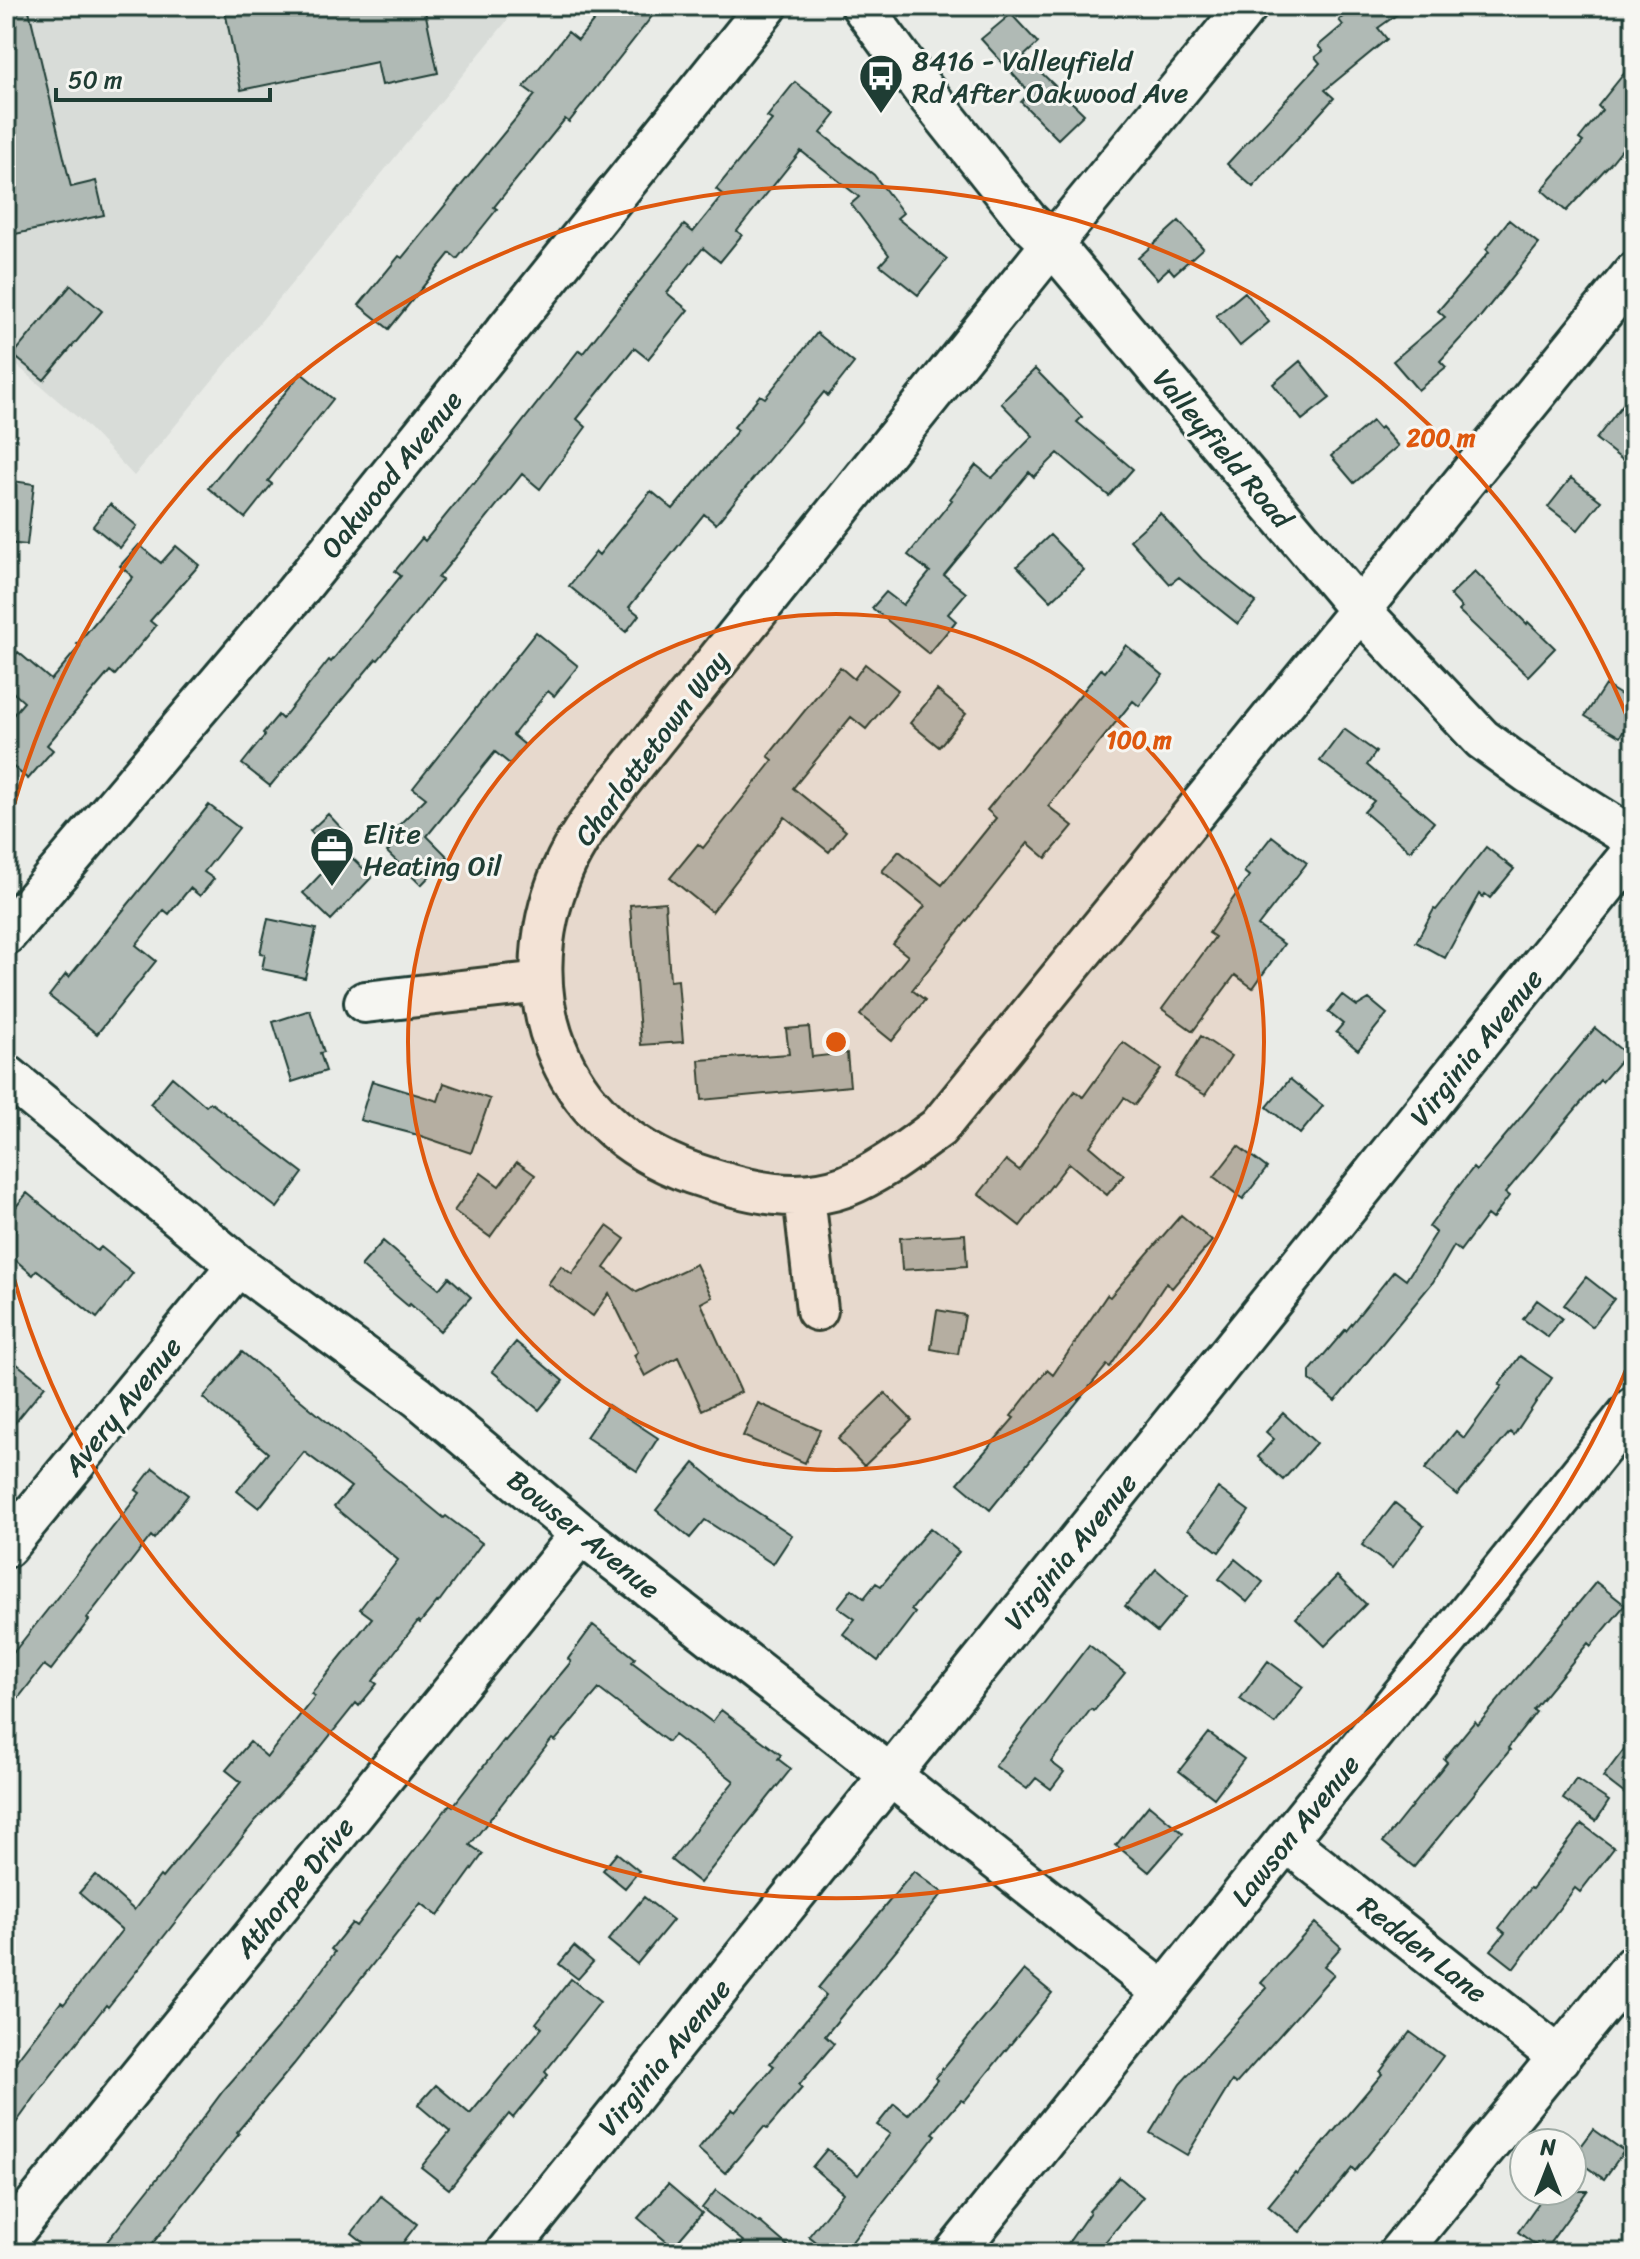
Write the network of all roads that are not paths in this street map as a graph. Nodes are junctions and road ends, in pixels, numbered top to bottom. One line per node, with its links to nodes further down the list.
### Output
1 (767, 6): 9 (street, Oakwood Avenue)
2 (862, 6): 4 (street, Valleyfield Road)
3 (1247, 6): 4 (street, Charlottetown Way)
4 (1052, 244): 6 (street, Valleyfield Road); 10 (street, Charlottetown Way)
5 (1634, 273): 6 (street, Charlottetown Way)
6 (1359, 609): 7 (street, Valleyfield Road); 13 (street, Charlottetown Way)
7 (1634, 839)
8 (1634, 850): 19 (street, Virginia Avenue)
9 (6, 934)
10 (541, 982): 11 (street); 13 (street, Charlottetown Way)
11 (365, 1002)
12 (6, 1075): 14 (street, Bowser Avenue)
13 (804, 1196): 15 (street)
14 (238, 1265): 17 (street, Bowser Avenue); 18 (street, Avery Avenue)
15 (817, 1310)
16 (1634, 1407): 20 (street, Lawson Avenue)
17 (581, 1534): 19 (street, Bowser Avenue); 24 (street, Athorpe Drive)
18 (6, 1547)
19 (890, 1775): 22 (street, Bowser Avenue); 25 (street, Virginia Avenue)
20 (1286, 1841): 22 (street, Lawson Avenue); 23 (street, Redden Lane)
21 (1634, 1965): 23 (street)
22 (1163, 1992): 26 (street, Lawson Avenue)
23 (1560, 2058): 27 (street)
24 (6, 2241)
25 (506, 2253)
26 (955, 2253)
27 (1399, 2253)

